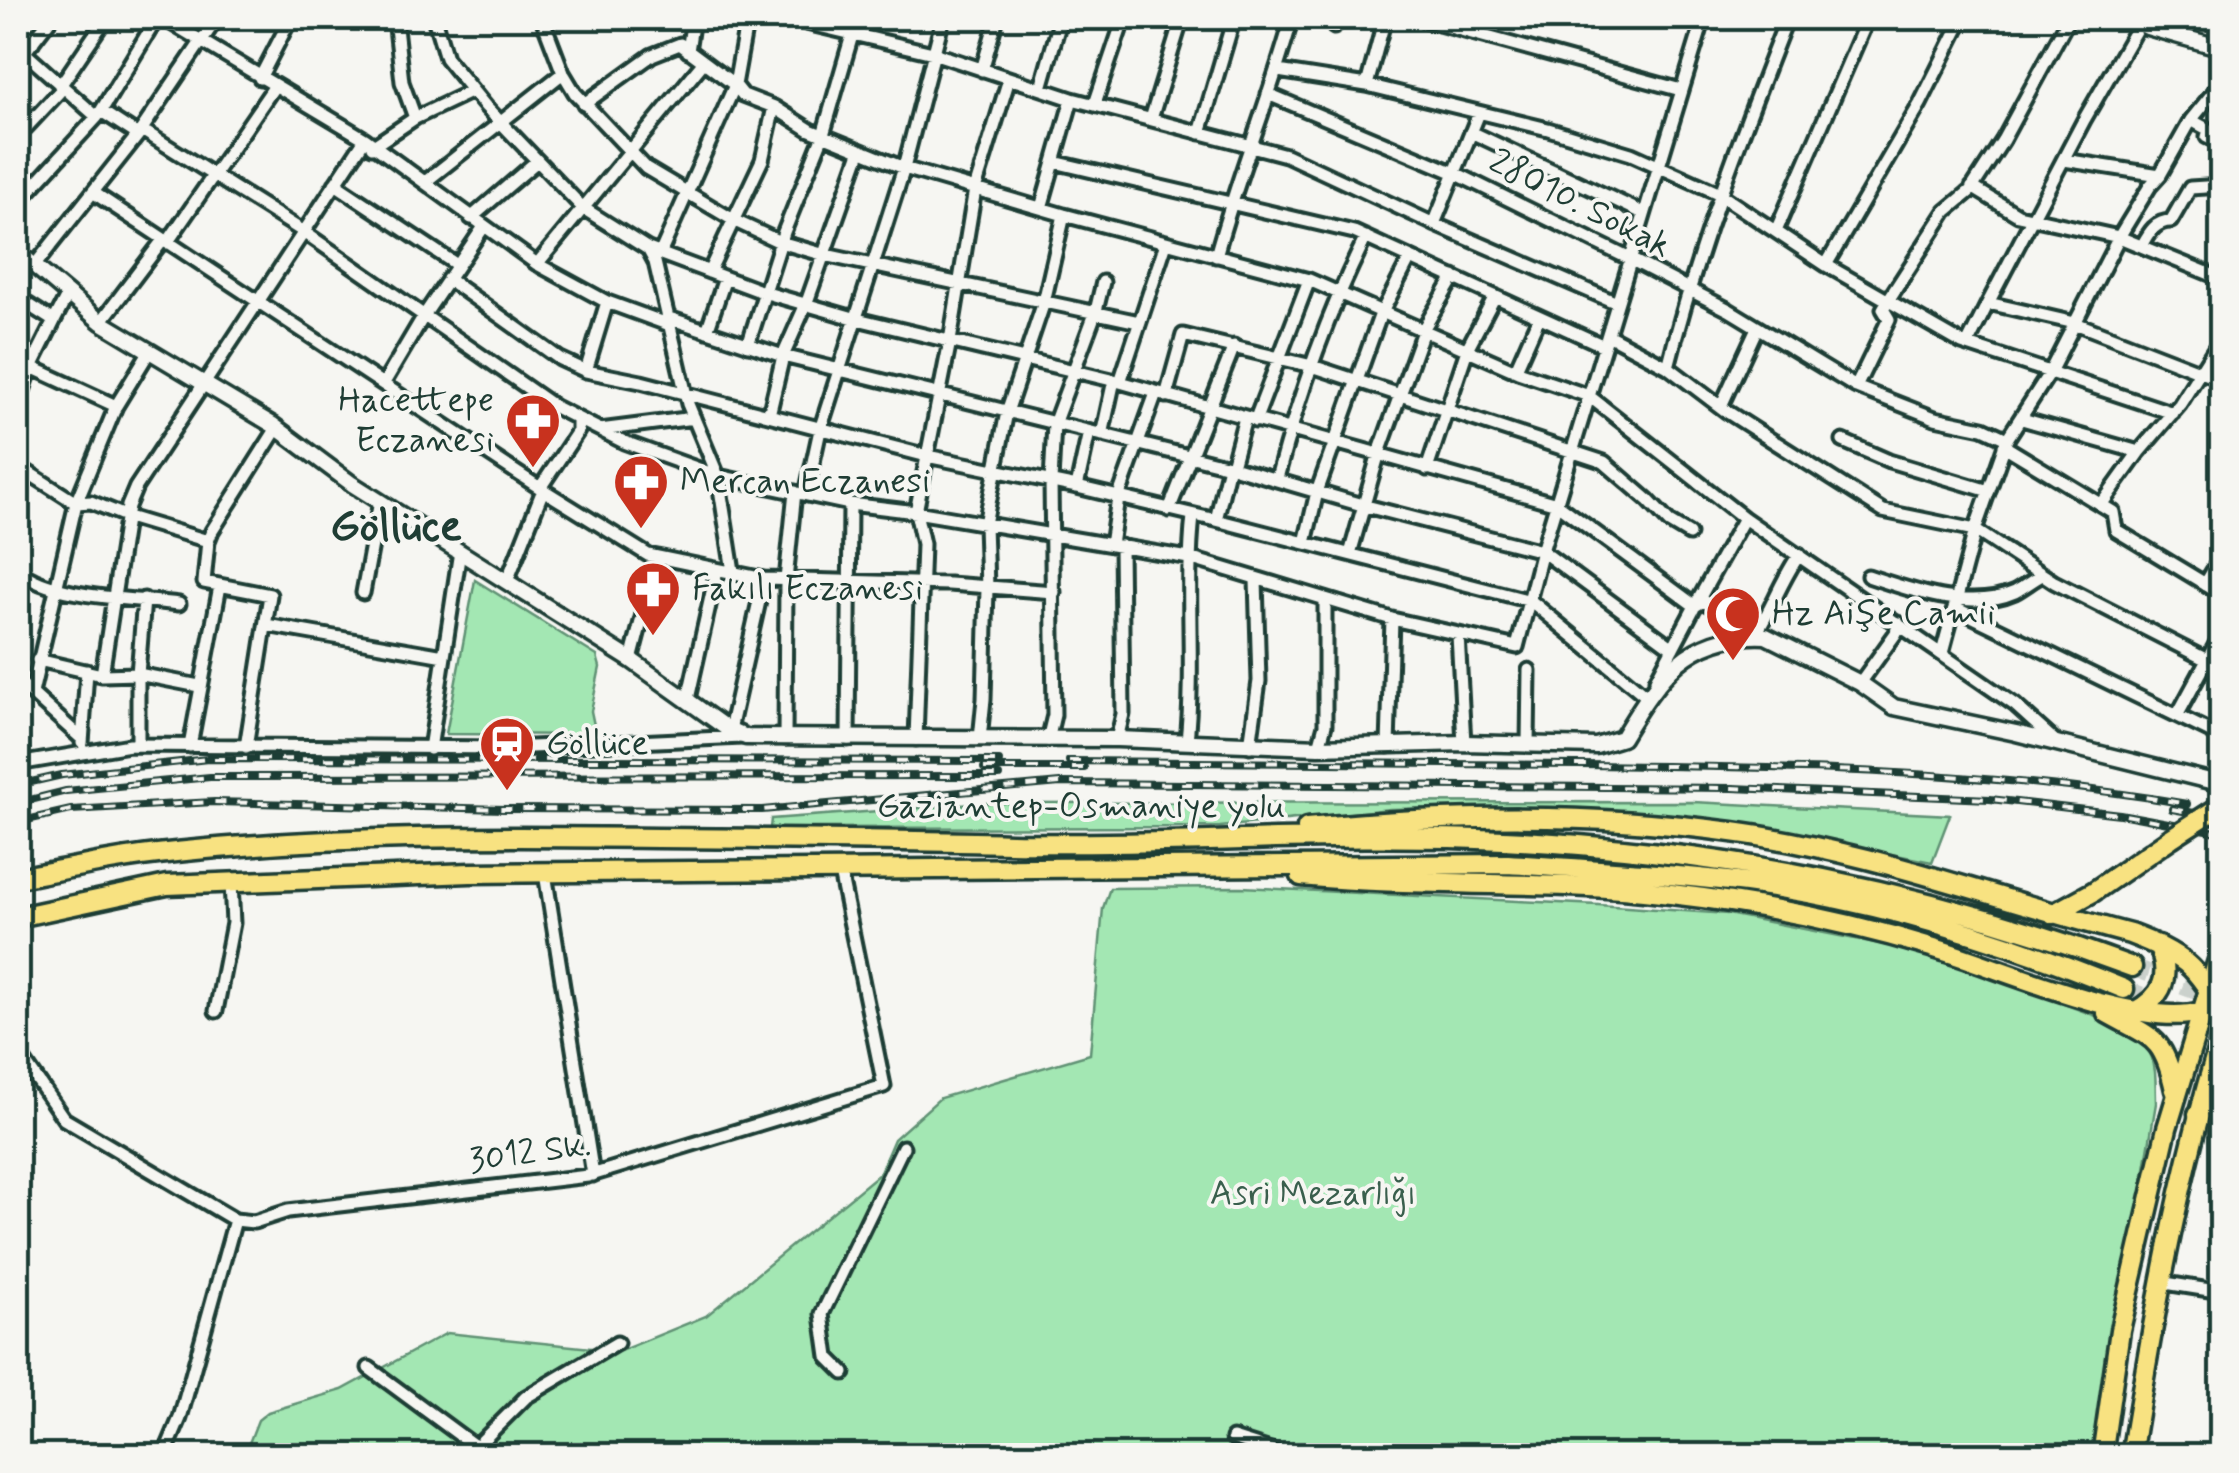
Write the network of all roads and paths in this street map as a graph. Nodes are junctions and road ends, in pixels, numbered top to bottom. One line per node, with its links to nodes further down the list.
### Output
1 (51, 18): 35 (street)
2 (106, 18): 47 (street)
3 (160, 18): 32 (street); 57 (street)
4 (217, 18): 32 (street)
5 (291, 18): 41 (street)
6 (395, 18): 58 (street)
7 (434, 18): 50 (street)
8 (542, 18): 40 (street)
9 (693, 18): 34 (street)
10 (746, 18): 44 (street)
11 (789, 18): 31 (street)
12 (857, 18): 31 (street)
13 (943, 18): 36 (street)
14 (998, 18): 38 (street)
15 (1062, 18): 48 (street)
16 (1124, 18): 54 (street)
17 (1182, 18): 59 (street)
18 (1234, 18): 64 (street)
19 (1292, 18): 39 (street)
20 (1385, 18): 45 (street)
21 (1417, 18): 30 (street)
22 (1482, 18): 30 (street)
23 (1704, 18): 49 (street)
24 (1787, 18): 88 (street)
25 (1868, 18): 100 (street)
26 (1963, 18): 116 (street)
27 (2069, 18): 84 (street)
28 (2133, 19): 33 (street); 72 (street)
29 (18, 30): 35 (street)
30 (1479, 34): 49 (street)
31 (852, 35): 36 (street); 65 (street)
32 (201, 42): 41 (street); 63 (street)
33 (2222, 48)
34 (688, 51): 37 (street); 53 (street)
35 (25, 52): 47 (street)
36 (933, 53): 38 (street); 76 (street)
37 (702, 64): 44 (street); 70 (street)
38 (982, 70): 42 (street)
39 (1278, 71): 45 (street); 51 (street)
40 (563, 73): 53 (street); 61 (street)
41 (260, 78): 46 (street)
42 (1009, 79): 48 (street); 85 (street)
43 (2222, 82): 60 (street)
44 (735, 85): 55 (street); 87 (street)
45 (1367, 85): 56 (street)
46 (274, 87): 67 (street); 80 (street)
47 (61, 88): 57 (street); 66 (street)
48 (1041, 88): 52 (street)
49 (1681, 90): 75 (street)
50 (472, 91): 58 (street); 61 (street)
51 (1268, 94): 69 (street); 77 (street, 28010. Sokak)
52 (1072, 99): 54 (street); 74 (street)
53 (584, 104): 70 (street)
54 (1095, 104): 59 (street)
55 (774, 107): 65 (street); 97 (street)
56 (1479, 113): 62 (street); 75 (street)
57 (99, 114): 63 (street); 89 (street)
58 (415, 118): 67 (street)
59 (1152, 119): 64 (street)
60 (2192, 120): 68 (street); 79 (street)
61 (501, 122): 73 (street); 81 (street)
62 (1471, 132): 77 (street); 93 (street)
63 (140, 133): 80 (street); 86 (street)
64 (1200, 133): 69 (street)
65 (823, 135): 71 (street); 105 (street)
66 (18, 136)
67 (368, 143): 81 (street); 82 (street)
68 (2222, 144)
69 (1250, 146): 90 (street); 98 (street)
70 (628, 150): 87 (street); 91 (street)
71 (860, 152): 76 (street); 110 (street)
72 (2064, 160): 79 (street); 96 (street)
73 (536, 161): 91 (street); 95 (street)
74 (1054, 162): 90 (street); 92 (street)
75 (1657, 166): 88 (street); 93 (street)
76 (904, 168): 85 (street); 115 (street)
77 (1455, 172): 98 (street); 113 (street, 28010. Sokak)
78 (2222, 172): 83 (street)
79 (2160, 176): 102 (street)
80 (214, 177): 101 (street); 104 (street)
81 (425, 182): 95 (street)
82 (335, 184): 101 (street); 118 (street)
83 (2219, 186): 107 (street)
84 (1972, 187): 96 (street); 137 (street)
85 (975, 189): 92 (street); 126 (street)
86 (94, 193): 104 (street); 117 (street)
87 (686, 193): 97 (street); 109 (street)
88 (1718, 193): 100 (street); 127 (street)
89 (18, 203)
90 (1230, 204): 103 (street); 111 (street)
91 (582, 208): 109 (street); 114 (street)
92 (1041, 208): 94 (street)
93 (1644, 213): 113 (street)
94 (1064, 215): 106 (street); 136 (street)
95 (471, 218): 99 (street)
96 (2034, 219): 102 (street); 139 (street)
97 (736, 221): 105 (street); 119 (street)
98 (1434, 224): 138 (street)
99 (482, 228): 114 (street); 118 (street)
100 (1776, 231): 116 (street)
101 (304, 232): 133 (street); 142 (street)
102 (2119, 237): 107 (street); 149 (street)
103 (1366, 238): 112 (street); 129 (street)
104 (165, 242): 133 (street); 146 (street)
105 (780, 242): 110 (street); 128 (street)
106 (1166, 243): 111 (street); 148 (street)
107 (2142, 246): 124 (street)
108 (18, 252): 117 (street)
109 (654, 252): 119 (street); 147 (street)
110 (824, 256): 115 (street); 135 (street)
111 (1216, 256): 123 (street)
112 (1410, 258): 120 (street); 141 (street)
113 (1630, 258): 127 (street, 28010. Sokak); 138 (street)
114 (537, 264): 134 (street)
115 (874, 264): 126 (street); 144 (street)
116 (1826, 264): 137 (street)
117 (35, 265): 130 (street)
118 (458, 265): 122 (street)
119 (709, 272): 121 (street)
120 (1454, 277): 131 (street); 150 (street)
121 (725, 278): 128 (street); 152 (street)
122 (448, 279): 142 (street); 170 (street)
123 (1309, 280): 129 (street); 163 (street)
124 (2222, 280)
125 (1103, 282): 140 (street)
126 (959, 286): 136 (street); 155 (street)
127 (1688, 290): 151 (street, 28010. Sokak); 167 (street)
128 (764, 292): 135 (street); 156 (street)
129 (1339, 292): 141 (street); 165 (street)
130 (68, 294): 145 (street); 146 (street)
131 (1495, 296): 143 (street); 159 (street)
132 (18, 298): 145 (street)
133 (257, 301): 177 (street); 178 (street)
134 (607, 302): 147 (street); 170 (street)
135 (807, 302): 144 (street); 161 (street)
136 (1044, 302): 140 (street); 162 (street)
137 (1887, 302): 157 (street); 179 (street)
138 (1617, 303): 154 (street)
139 (1988, 303): 149 (street); 157 (street)
140 (1096, 311): 148 (street); 168 (street)
141 (1382, 311): 150 (street); 176 (street)
142 (423, 317): 177 (street); 196 (street)
143 (1539, 317): 154 (street); 169 (street)
144 (857, 319): 155 (street); 171 (street)
145 (54, 321): 166 (street)
146 (102, 322): 160 (street)
147 (670, 322): 152 (street); 180 (street)
148 (1139, 322): 175 (street)
149 (2075, 323): 172 (street); 173 (street)
150 (1424, 328): 159 (street); 181 (street)
151 (1756, 330): 179 (street, 28010. Sokak); 187 (street)
152 (706, 331): 156 (street)
153 (2222, 337): 172 (street)
154 (1606, 340): 167 (street); 184 (street)
155 (950, 341): 162 (street); 183 (street)
156 (748, 344): 161 (street)
157 (1968, 345): 173 (street)
158 (1234, 346): 163 (street); 182 (street); 188 (street)
159 (1468, 347): 169 (street); 190 (street)
160 (149, 352): 178 (street); 186 (street)
161 (782, 356): 171 (street); 192 (street)
162 (1027, 358): 168 (street); 189 (street)
163 (1280, 358): 165 (street); 195 (street)
164 (18, 361): 166 (street)
165 (1312, 366): 176 (street); 201 (street)
166 (32, 367): 185 (street); 186 (street)
167 (1668, 367): 187 (street)
168 (1074, 370): 175 (street); 197 (street)
169 (1516, 370): 184 (street)
170 (586, 371): 180 (street)
171 (840, 371): 183 (street); 200 (street)
172 (2201, 371): 174 (street); 191 (street)
173 (2050, 372): 191 (street); 194 (street)
174 (2222, 380)
175 (1117, 381): 182 (street); 202 (street)
176 (1356, 381): 181 (street); 206 (street)
177 (384, 383): 220 (street)
178 (201, 384): 198 (street); 234 (street)
179 (1856, 387): 205 (street, 28010. Sokak)
180 (686, 394): 192 (street); 193 (street)
181 (1400, 394): 190 (street); 211 (street)
182 (1161, 395): 188 (street); 204 (street)
183 (938, 396): 189 (street); 209 (street)
184 (1589, 396): 207 (street); 235 (street)
185 (18, 406)
186 (116, 406): 226 (street)
187 (1722, 406): 238 (street)
188 (1208, 409): 195 (street); 210 (street)
189 (1007, 412): 197 (street); 214 (street)
190 (1447, 413): 207 (street); 215 (street)
191 (2173, 413): 208 (street)
192 (769, 416): 200 (street)
193 (694, 418): 199 (street); 216 (street)
194 (2022, 418): 205 (street); 208 (street)
195 (1250, 419): 201 (street); 213 (street)
196 (578, 420): 199 (street); 220 (street)
197 (1054, 424): 202 (street); 218 (street)
198 (277, 428): 225 (street); 241 (street)
199 (600, 430): 216 (street)
200 (820, 430): 209 (street); 223 (street)
201 (1290, 430): 206 (street); 217 (street)
202 (1095, 433): 204 (street); 219 (street)
203 (1844, 441): 221 (street)
204 (1139, 443): 210 (street); 224 (street)
205 (2006, 443): 221 (street); 230 (street, 28010. Sokak)
206 (1336, 444): 211 (street); 222 (street)
207 (1574, 451): 228 (street); 240 (street)
208 (2138, 452): 230 (street)
209 (927, 456): 214 (street); 232 (street)
210 (1189, 456): 213 (street); 231 (street)
211 (1378, 456): 215 (street); 229 (street)
212 (18, 466): 226 (street)
213 (1230, 466): 217 (street); 236 (street)
214 (994, 469): 218 (street); 237 (street)
215 (1428, 469): 228 (street)
216 (718, 476): 223 (street); 253 (street)
217 (1276, 478): 222 (street)
218 (1051, 481): 219 (street); 239 (street)
219 (1077, 486): 224 (street)
220 (542, 489): 249 (street); 260 (street)
221 (1990, 491): 238 (street)
222 (1317, 492): 229 (street); 242 (street)
223 (801, 493): 227 (street); 257 (street)
224 (1118, 498): 231 (street); 243 (street)
225 (380, 501): 244 (street); 266 (street)
226 (76, 503): 234 (street); 264 (street)
227 (850, 504): 232 (street); 259 (street)
228 (1556, 504): 245 (street); 275 (street)
229 (1362, 505): 245 (street); 246 (street)
230 (2102, 505): 262 (street, 28010. Sokak)
231 (1170, 510): 233 (street)
232 (916, 512): 237 (street); 261 (street)
233 (1194, 516): 236 (street); 250 (street)
234 (128, 517): 241 (street); 269 (street)
235 (1744, 518): 247 (street); 275 (street)
236 (1216, 520): 242 (street)
237 (985, 524): 239 (street); 265 (street)
238 (1975, 530): 254 (street); 273 (street)
239 (1051, 534): 243 (street); 267 (street)
240 (1689, 534)
241 (208, 540): 263 (street)
242 (1304, 543): 246 (street)
243 (1116, 545): 250 (street); 307 (street)
244 (460, 551): 260 (street); 284 (street)
245 (1542, 552): 272 (street); 282 (street)
246 (1350, 554): 272 (street)
247 (1799, 555): 277 (street); 280 (street)
248 (2222, 556): 262 (street)
249 (658, 557): 252 (street); 286 (street)
250 (1189, 558): 258 (street); 308 (street)
251 (18, 570): 264 (street)
252 (717, 570): 253 (street); 297 (street)
253 (733, 571): 256 (street)
254 (2042, 575): 273 (street); 287 (street)
255 (1868, 576): 273 (street)
256 (764, 579): 257 (street); 299 (street)
257 (786, 580): 259 (street); 302 (street)
258 (1256, 580): 271 (street); 315 (street)
259 (850, 581): 261 (street); 303 (street)
260 (507, 582): 286 (street)
261 (919, 584): 265 (street); 304 (street)
262 (2205, 584): 268 (street, 28010. Sokak)
263 (220, 586): 278 (street); 294 (street)
264 (55, 588): 269 (street); 285 (street)
265 (987, 588): 267 (street); 305 (street)
266 (363, 592)
267 (1054, 592): 306 (street)
268 (2222, 594)
269 (116, 596): 270 (street); 290 (street)
270 (144, 599): 274 (street); 291 (street)
271 (1326, 600): 276 (street); 316 (street)
272 (1531, 602): 281 (street); 296 (street)
273 (1956, 603): 283 (street); 298 (street)
274 (178, 604)
275 (1695, 606): 280 (street); 282 (street)
276 (1392, 619): 281 (street); 317 (street)
277 (1898, 623): 283 (street); 293 (street)
278 (266, 625): 284 (street); 318 (street)
279 (2222, 633): 287 (street)
280 (1762, 634): 293 (street); 296 (street)
281 (1458, 635): 310 (street)
282 (1673, 648): 296 (street)
283 (1942, 653): 309 (street)
284 (444, 656): 319 (street)
285 (38, 660): 289 (street); 295 (street)
286 (631, 660): 297 (street)
287 (2207, 660): 298 (street)
288 (1529, 670): 311 (street)
289 (87, 671): 290 (street); 313 (street)
290 (102, 674): 291 (street)
291 (138, 674): 294 (street); 312 (street)
292 (18, 681): 295 (street)
293 (1860, 683): 309 (street)
294 (199, 686): 314 (street)
295 (32, 693): 313 (street)
296 (1649, 694): 311 (street)
297 (688, 699): 299 (street)
298 (2178, 714): 301 (street)
299 (730, 730): 300 (street)
300 (746, 736): 302 (street); 319 (street)
301 (2221, 737)
302 (785, 738): 303 (street)
303 (848, 739): 304 (street)
304 (916, 739): 305 (street)
305 (980, 739): 306 (street)
306 (1048, 740): 307 (street)
307 (1117, 740): 308 (street)
308 (1187, 741): 315 (street)
309 (2056, 742): 321 (street)
310 (1464, 743): 311 (street); 317 (street)
311 (1528, 744)
312 (138, 745): 313 (street); 314 (street)
313 (82, 746): 320 (street)
314 (190, 746): 318 (street)
315 (1250, 746): 316 (street)
316 (1319, 746): 317 (street)
317 (1388, 746)
318 (246, 747): 319 (street)
319 (430, 748)
320 (18, 764)
321 (2222, 784)
322 (2222, 804): 329 (main road, bridge)
323 (1122, 845): 327 (main road, Gaziantep-Osmaniye yolu); 329 (main road); 333 (main road, Gaziantep-Osmaniye yolu)
324 (1211, 867): 325 (main road, Gaziantep-Osmaniye yolu); 335 (main road, Gaziantep-Osmaniye yolu); 336 (main road)
325 (840, 872): 326 (main road, Gaziantep-Osmaniye yolu); 346 (street, 3012 Sk.)
326 (544, 873): 328 (main road, Gaziantep-Osmaniye yolu); 346 (street)
327 (18, 878)
328 (231, 883): 330 (main road, Gaziantep-Osmaniye yolu); 338 (street)
329 (2053, 914): 331 (main road)
330 (18, 917)
331 (2158, 944): 334 (main road); 339 (main road)
332 (2222, 947): 334 (main road)
333 (2132, 967)
334 (2209, 986): 337 (main road)
335 (2124, 989)
336 (2076, 995): 339 (main road); 342 (main road)
337 (2215, 1009): 339 (main road); 342 (main road)
338 (216, 1012)
339 (2133, 1012)
340 (2222, 1035): 344 (main road)
341 (18, 1052): 347 (street)
342 (2176, 1090): 357 (main road)
343 (2222, 1096): 344 (main road)
344 (2198, 1114): 348 (main road)
345 (902, 1147): 352 (street)
346 (593, 1175): 347 (street, 3012 Sk.)
347 (235, 1220): 356 (street)
348 (2160, 1282): 349 (street); 358 (main road)
349 (2222, 1292)
350 (617, 1343): 354 (street)
351 (368, 1368): 354 (street)
352 (844, 1373)
353 (1233, 1438): 355 (street)
354 (475, 1451)
355 (1274, 1451)
356 (164, 1456)
357 (2102, 1456)
358 (2131, 1456)

